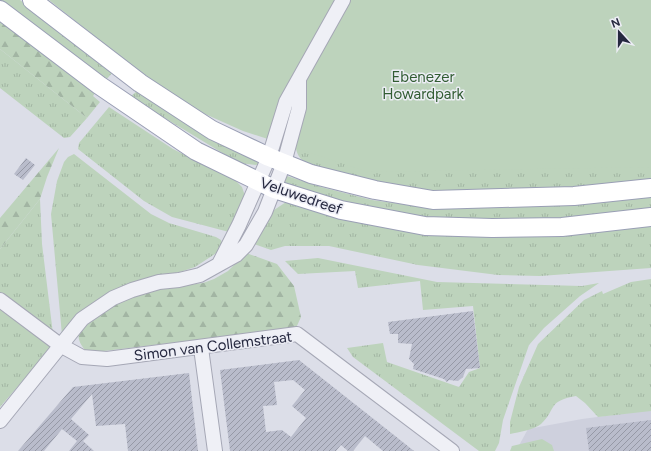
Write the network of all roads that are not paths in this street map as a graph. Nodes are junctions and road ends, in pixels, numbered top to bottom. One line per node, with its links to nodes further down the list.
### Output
1 (32, 0): 4 (main road, Veluwedreef)
2 (343, 0): 4 (street)
3 (0, 10): 5 (main road, Veluwedreef)
4 (276, 160): 5 (street); 6 (main road, Veluwedreef)
5 (266, 186): 7 (main road, Veluwedreef); 9 (street)
6 (651, 188)
7 (651, 217)
8 (0, 300): 9 (street, Simon van Collemstraat)
9 (60, 346): 10 (street, Simon van Collemstraat); 11 (street)
10 (201, 348): 12 (street); 13 (street, Simon van Collemstraat)
11 (0, 421)
12 (215, 451)
13 (452, 451)

